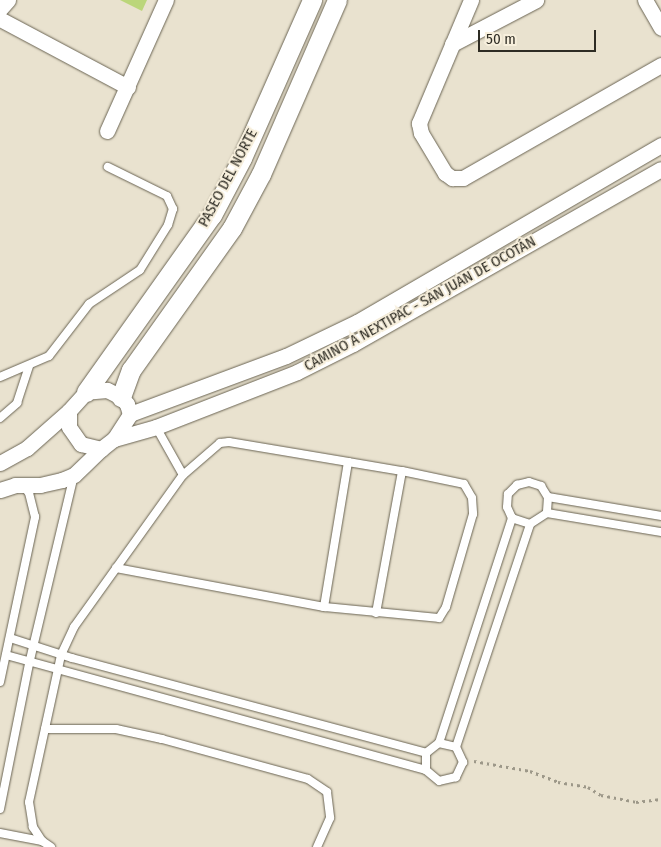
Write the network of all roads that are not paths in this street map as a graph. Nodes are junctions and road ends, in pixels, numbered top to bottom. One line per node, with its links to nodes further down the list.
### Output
1 (8, 0): 8 (street)
2 (166, 0): 15 (street)
3 (312, 0): 12 (street, PASEO DEL NORTE)
4 (337, 0): 14 (street, PASEO DEL NORTE)
5 (471, 0): 11 (street)
6 (536, 0): 11 (street)
7 (645, 0): 10 (street)
8 (0, 9)
9 (0, 19): 15 (street)
10 (661, 28)
11 (452, 44): 13 (street)
12 (285, 65): 14 (street); 24 (street, PASEO DEL NORTE)
13 (661, 65)
14 (304, 75): 25 (street, PASEO DEL NORTE)
15 (128, 87): 16 (street)
16 (107, 131)
17 (661, 145): 20 (street, CAMINO A NEXTIPAC - SAN JUAN DE OCOTÁN)
18 (108, 168): 21 (lane)
19 (661, 169): 22 (street, CAMINO A NEXTIPAC - SAN JUAN DE OCOTÁN)
20 (286, 356): 22 (street); 27 (street, CAMINO A NEXTIPAC - SAN JUAN DE OCOTÁN)
21 (29, 366): 23 (lane); 28 (lane)
22 (297, 372): 29 (street, CAMINO A NEXTIPAC - SAN JUAN DE OCOTÁN)
23 (0, 377)
24 (86, 392): 25 (street); 26 (street)
25 (121, 397): 27 (street)
26 (69, 411): 31 (street); 32 (street)
27 (130, 414): 30 (street, CAMINO A NEXTIPAC - SAN JUAN DE OCOTÁN)
28 (0, 418)
29 (156, 427): 30 (street, CAMINO A NEXTIPAC - SAN JUAN DE OCOTÁN); 36 (lane)
30 (114, 439): 31 (street, CAMINO A NEXTIPAC - SAN JUAN DE OCOTÁN)
31 (101, 449): 35 (street, CAMINO A NEXTIPAC - SAN JUAN DE OCOTÁN)
32 (6, 461): 37 (street)
33 (348, 462): 34 (lane); 36 (lane); 46 (lane)
34 (402, 471): 47 (lane); 47 (lane)
35 (74, 475): 37 (street, CAMINO A NEXTIPAC - SAN JUAN DE OCOTÁN); 49 (lane)
36 (182, 475): 45 (lane)
37 (18, 485): 38 (street, CAMINO A NEXTIPAC - SAN JUAN DE OCOTÁN); 48 (lane)
38 (0, 490)
39 (548, 496): 40 (lane); 41 (lane); 42 (lane)
40 (546, 513): 43 (lane); 44 (lane)
41 (661, 516)
42 (512, 518): 43 (lane); 56 (lane)
43 (530, 524): 57 (lane)
44 (661, 532)
45 (116, 568): 46 (lane); 51 (lane)
46 (324, 607): 47 (lane)
47 (376, 613)
48 (10, 638): 49 (lane); 50 (lane)
49 (33, 646): 51 (lane); 52 (lane)
50 (6, 655): 52 (lane); 54 (lane)
51 (62, 655): 53 (lane); 58 (lane)
52 (29, 664): 53 (lane); 60 (lane)
53 (58, 671): 55 (lane); 59 (lane)
54 (0, 682)
55 (45, 730): 62 (lane); 64 (lane)
56 (439, 743): 57 (lane); 58 (lane)
57 (456, 747): 59 (lane)
58 (426, 754): 59 (lane)
59 (426, 770)
60 (0, 809)
61 (0, 833): 62 (lane)
62 (42, 841): 63 (lane)
63 (51, 847)
64 (317, 847)

